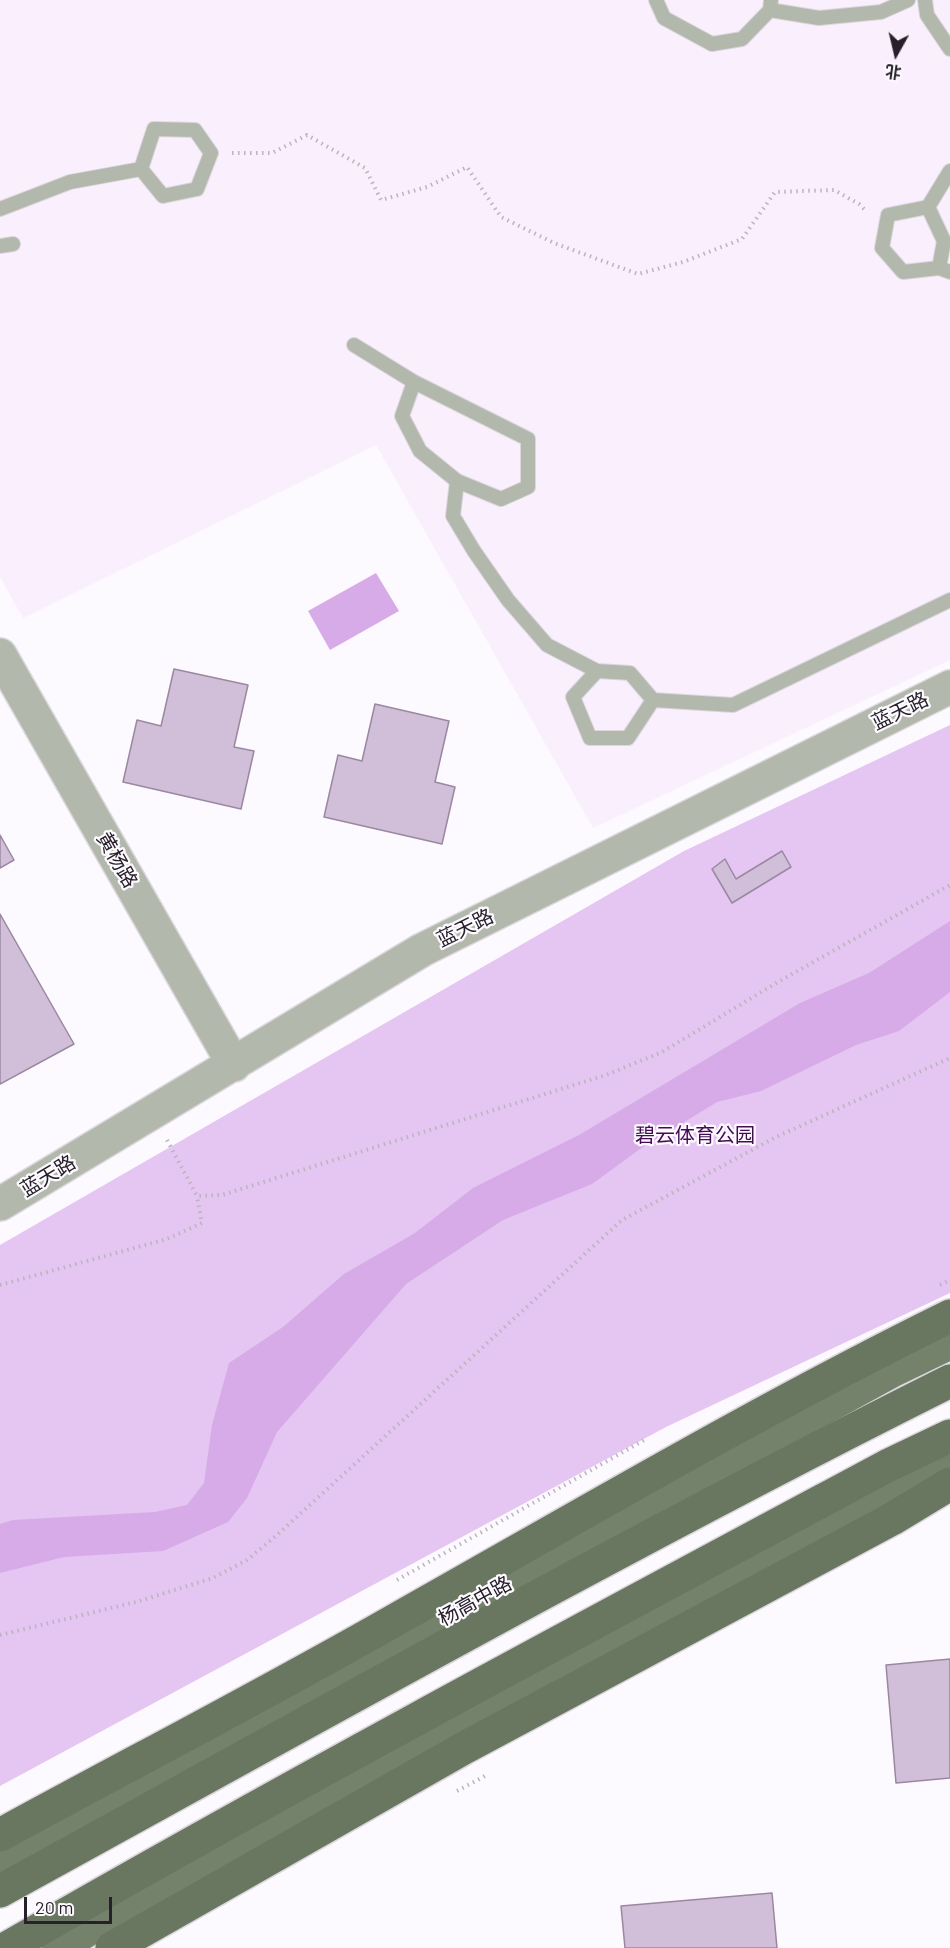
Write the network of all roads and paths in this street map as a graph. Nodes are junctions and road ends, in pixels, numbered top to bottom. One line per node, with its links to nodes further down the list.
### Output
1 (656, 0): 4 (lane)
2 (908, 0): 4 (lane)
3 (925, 0): 5 (lane)
4 (771, 5)
5 (950, 49)
6 (211, 153): 7 (lane); 7 (lane); 11 (path)
7 (141, 169): 10 (lane)
8 (950, 171): 9 (lane)
9 (928, 207): 11 (lane); 12 (lane)
10 (0, 209)
11 (885, 231): 12 (lane)
12 (945, 270)
13 (354, 345): 14 (lane)
14 (414, 382): 15 (lane); 15 (lane)
15 (457, 481): 18 (lane)
16 (950, 600): 20 (lane)
17 (0, 655): 23 (street, 黄杨路)
18 (597, 672): 20 (lane); 20 (lane)
19 (950, 687): 23 (street, 蓝天路)
20 (653, 700)
21 (950, 885): 25 (path)
22 (950, 1058): 34 (path)
23 (234, 1065): 24 (street, 蓝天路)
24 (152, 1114): 25 (path); 26 (street, 蓝天路)
25 (197, 1196): 27 (path)
26 (0, 1204)
27 (0, 1286)
28 (950, 1316): 35 (highway)
29 (950, 1343): 36 (main road, 杨高中路)
30 (950, 1381): 37 (highway, 杨高中路)
31 (950, 1436): 38 (highway)
32 (950, 1457): 39 (main road)
33 (950, 1484): 40 (highway)
34 (0, 1635)
35 (0, 1835)
36 (0, 1861)
37 (0, 1891)
38 (7, 1948)
39 (58, 1948)
40 (112, 1948)

